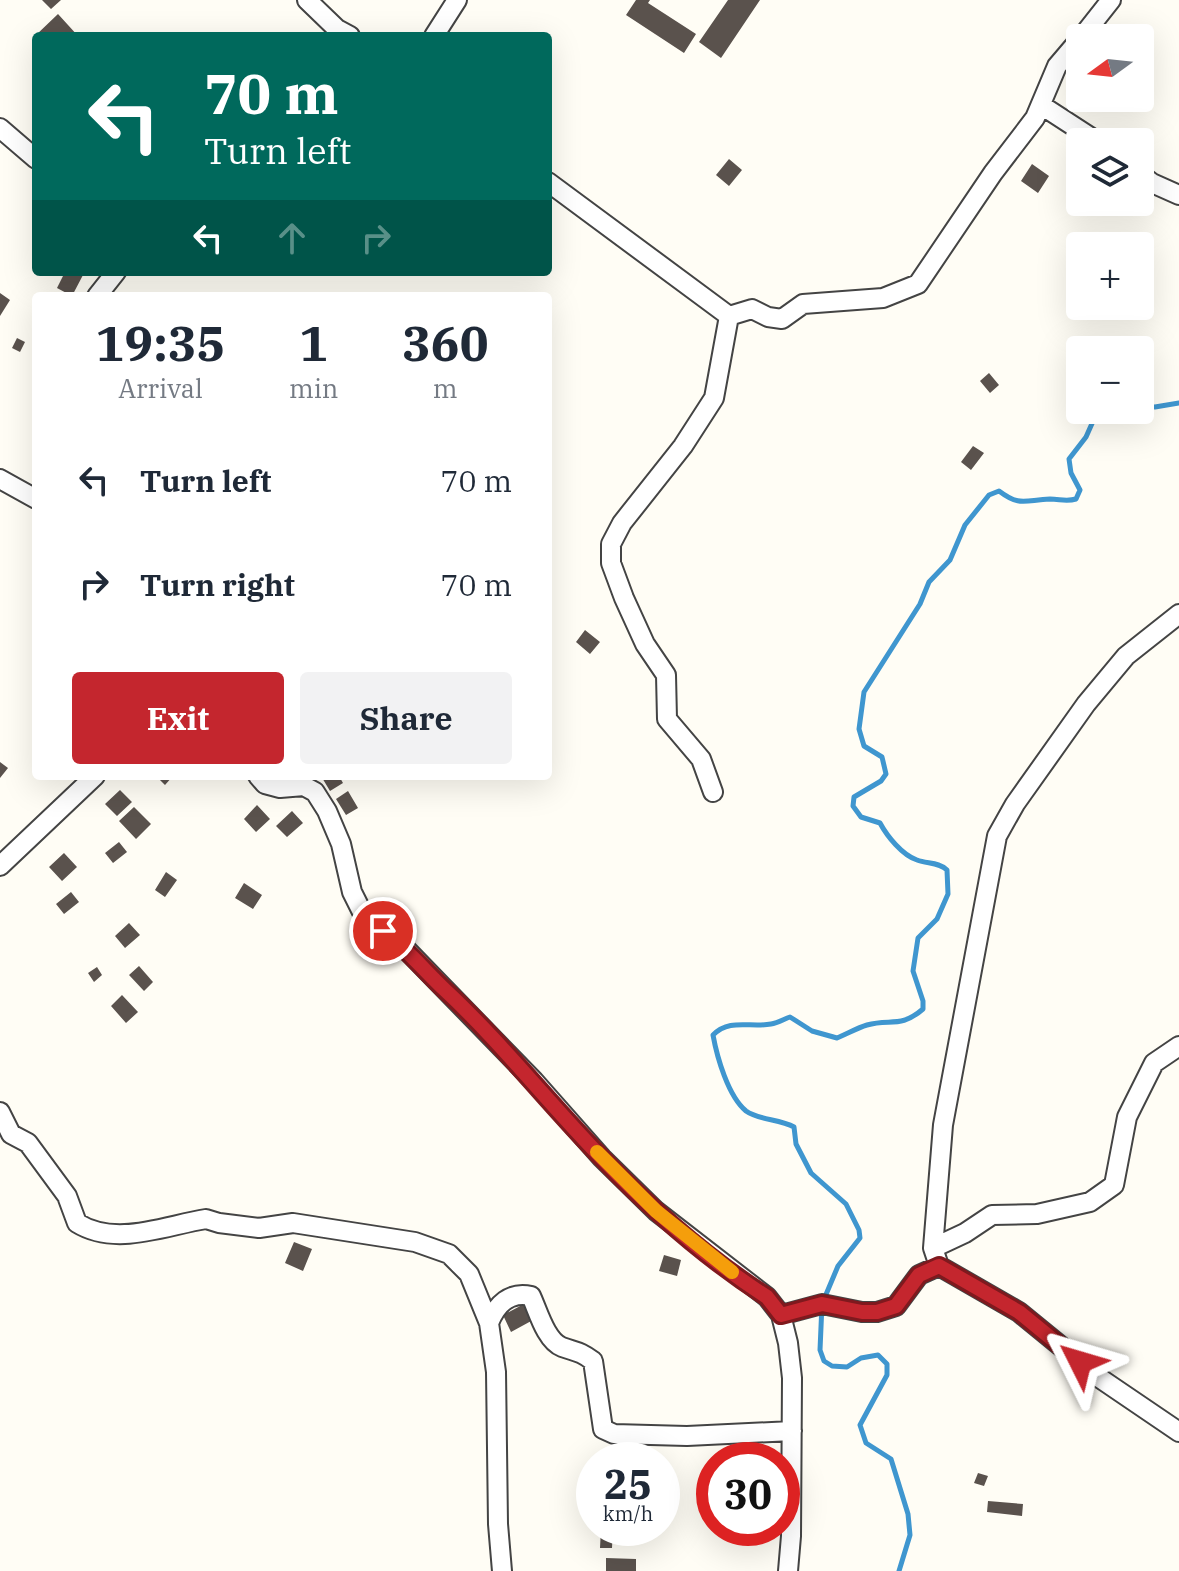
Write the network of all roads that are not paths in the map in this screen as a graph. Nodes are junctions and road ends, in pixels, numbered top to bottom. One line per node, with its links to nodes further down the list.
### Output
1 (307, 0): 5 (street)
2 (457, 0): 6 (street)
3 (1111, 0): 4 (street)
4 (1091, 24)
5 (343, 32)
6 (437, 32)
7 (1066, 55): 8 (street)
8 (1041, 105): 10 (street); 17 (street)
9 (0, 128): 11 (street)
10 (1076, 128)
11 (32, 156)
12 (1154, 184): 14 (street)
13 (552, 185): 17 (street)
14 (1179, 195)
15 (113, 276): 16 (street)
16 (100, 292)
17 (729, 316): 23 (street)
18 (0, 479): 19 (street)
19 (32, 497)
20 (1179, 614): 27 (street)
21 (91, 780): 24 (street)
22 (262, 780): 28 (street)
23 (713, 792)
24 (0, 866)
25 (1179, 1046): 27 (street)
26 (0, 1112): 29 (street)
27 (936, 1257): 28 (street); 31 (street)
28 (781, 1315): 30 (street)
29 (489, 1323): 30 (street); 32 (street)
30 (792, 1431): 33 (street)
31 (1179, 1432)
32 (502, 1571)
33 (788, 1571)

